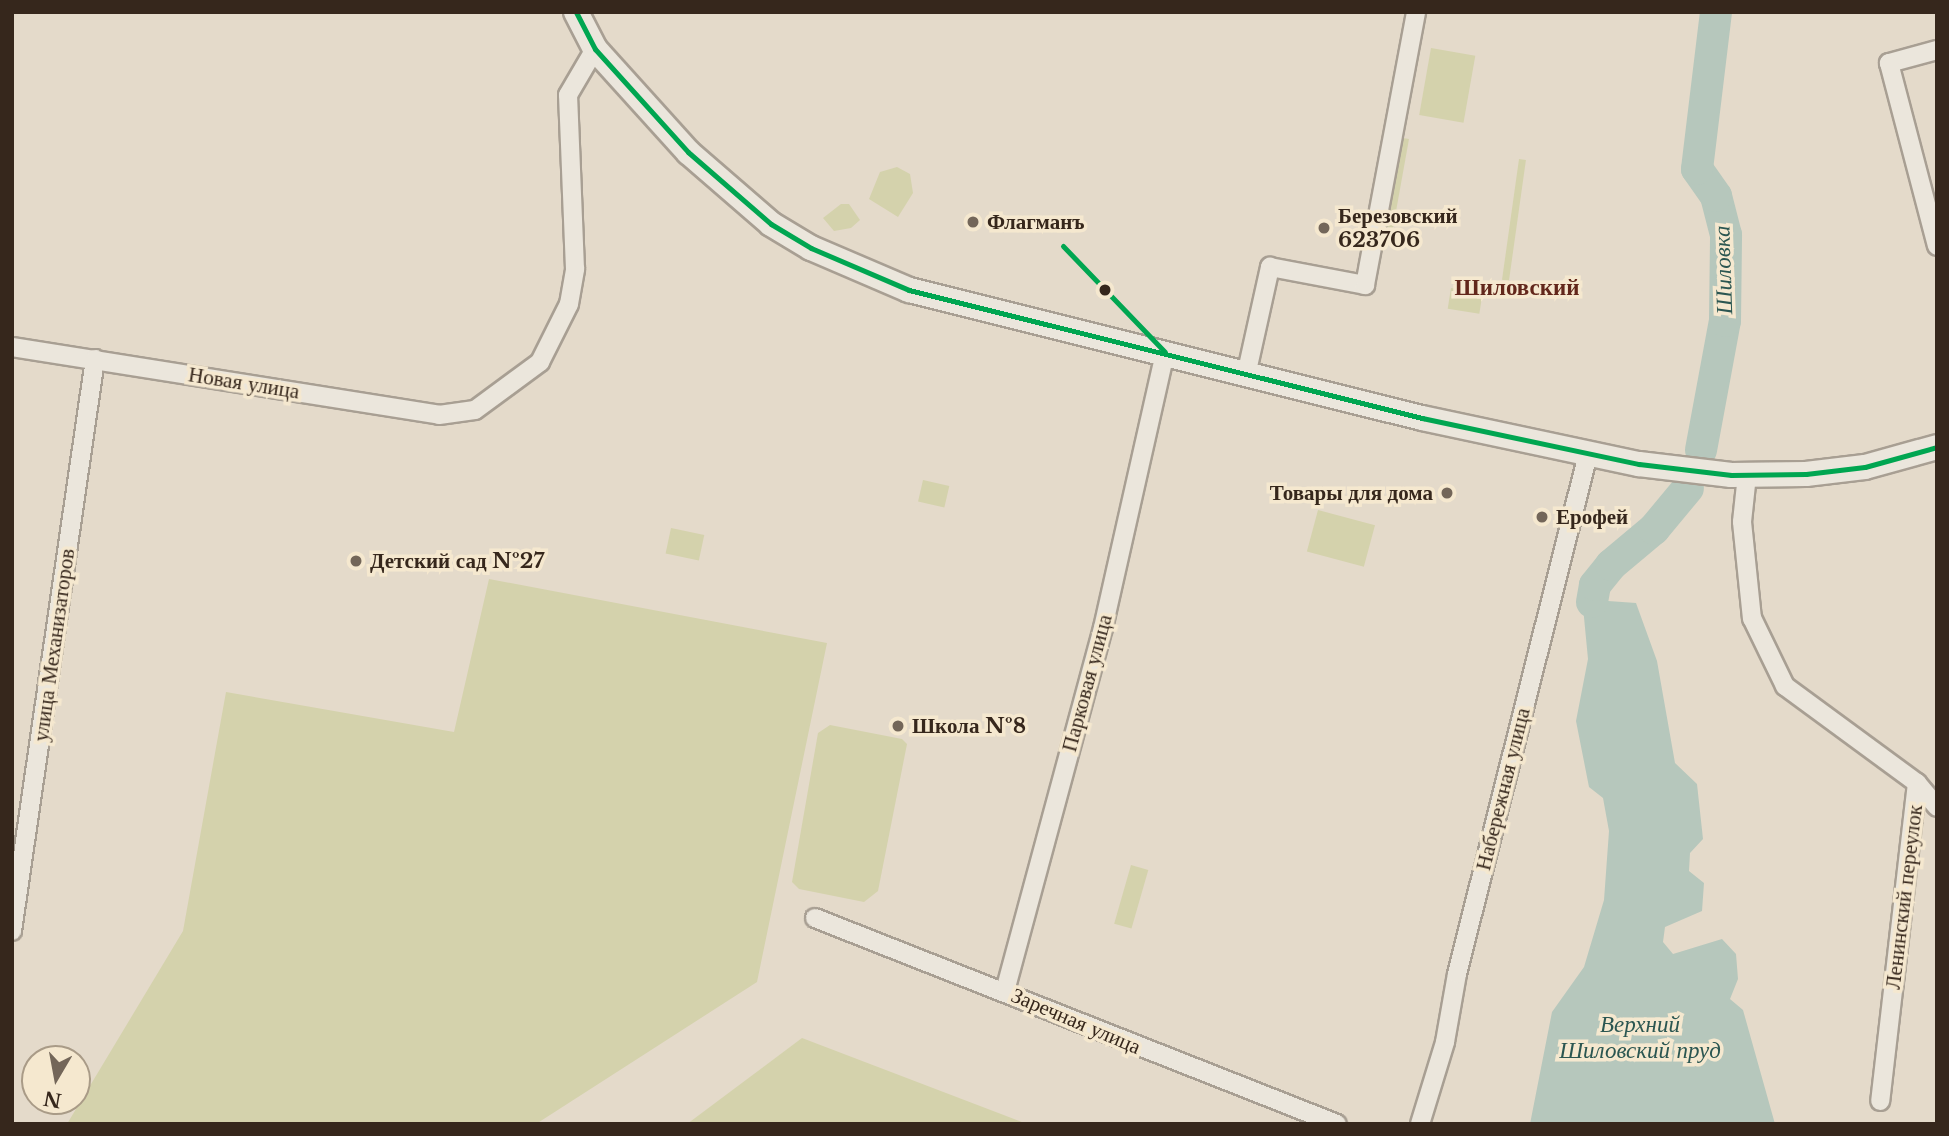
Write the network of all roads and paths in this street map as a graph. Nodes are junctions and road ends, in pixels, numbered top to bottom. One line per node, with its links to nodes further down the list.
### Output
1 (576, 12): 3 (street)
2 (1416, 12): 9 (street)
3 (595, 49): 7 (street, Новая улица); 8 (street)
4 (1937, 50): 5 (street)
5 (1937, 246)
6 (12, 347): 7 (street, Новая улица)
7 (94, 359): 16 (street, улица Механизаторов)
8 (1163, 362): 9 (street); 17 (street, Парковая улица)
9 (1247, 371): 11 (street)
10 (1937, 447): 12 (street)
11 (1588, 454): 12 (street); 20 (street, Набережная улица)
12 (1739, 475): 13 (street, Ленинский переулок)
13 (1917, 783): 14 (street); 18 (street, Ленинский переулок)
14 (1937, 807)
15 (815, 918): 17 (street, Заречная улица)
16 (12, 931)
17 (1005, 991): 19 (street, Заречная улица)
18 (1880, 1101)
19 (1337, 1124)
20 (1420, 1124)

